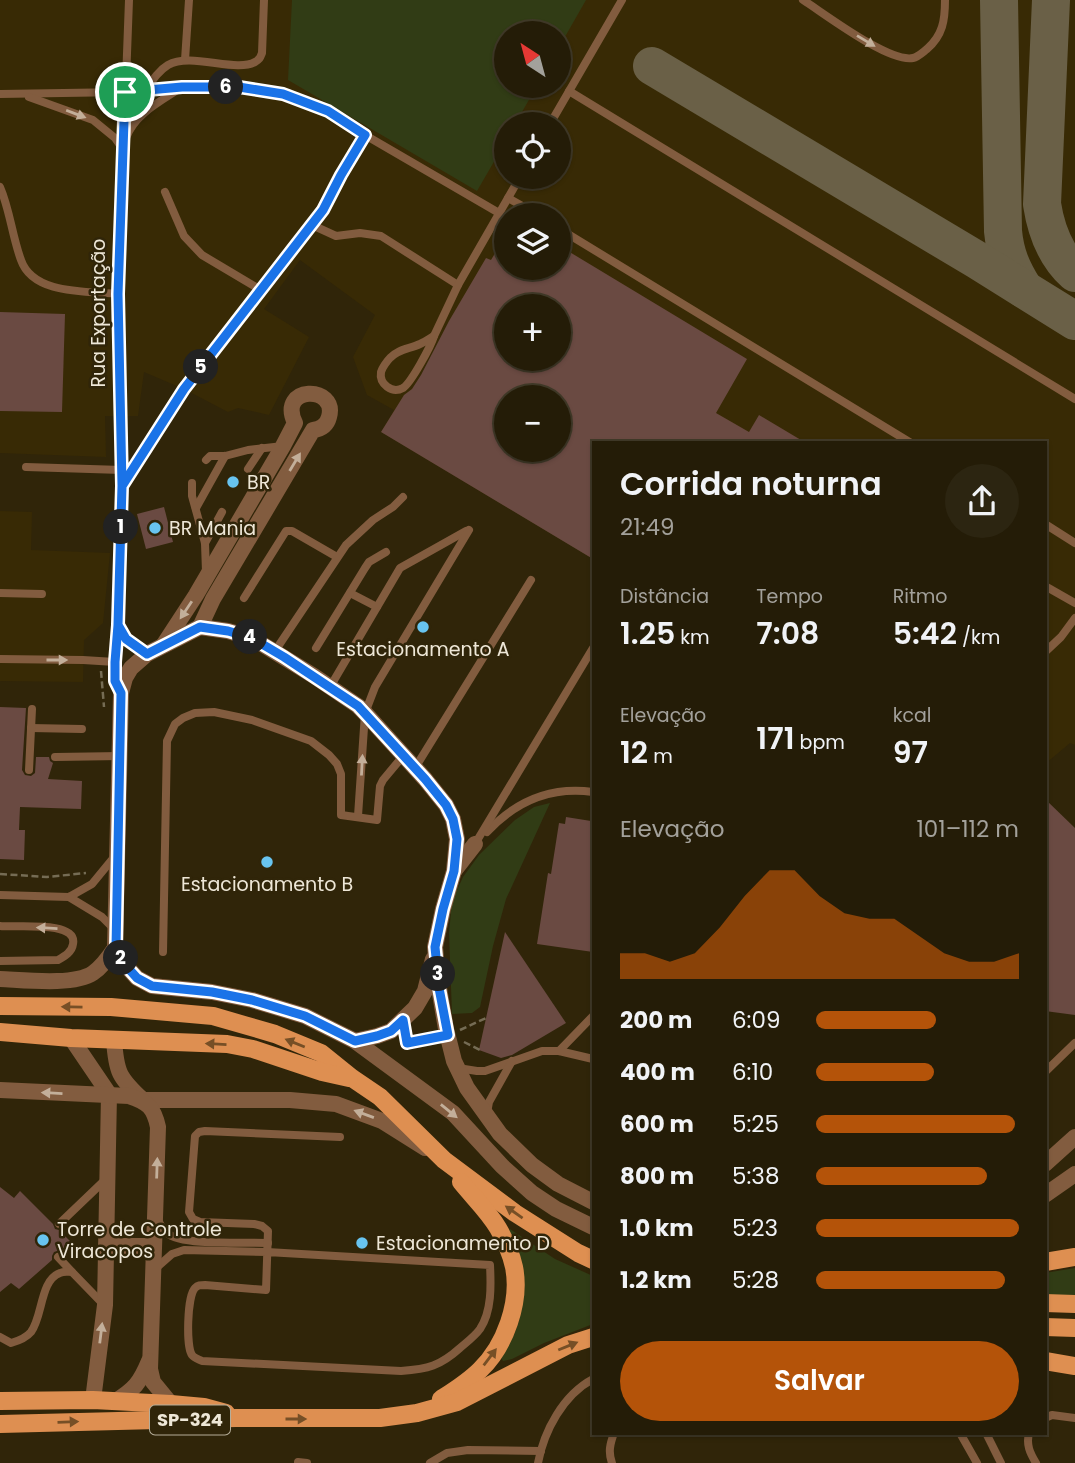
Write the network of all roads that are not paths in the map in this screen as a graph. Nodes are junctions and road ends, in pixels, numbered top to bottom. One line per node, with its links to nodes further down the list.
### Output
1 (129, 0): 11 (lane, Rua Exportação)
2 (189, 0): 7 (lane)
3 (264, 0): 7 (lane)
4 (622, 0): 9 (lane)
5 (945, 0): 6 (lane, one-way to 5)
6 (808, 1)
7 (186, 60): 10 (lane)
8 (182, 87): 10 (lane); 15 (lane); 16 (lane)
9 (571, 88)
10 (146, 90): 11 (lane)
11 (125, 92): 14 (lane); 16 (lane, Rua Exportação)
12 (571, 92): 31 (lane)
13 (0, 94): 14 (lane)
14 (21, 95): 16 (lane, one-way to 16)
15 (365, 135): 23 (lane); 25 (lane)
16 (122, 148): 29 (lane, Rua Exportação)
17 (0, 187): 29 (lane)
18 (513, 189): 20 (lane)
19 (166, 192): 28 (lane)
20 (508, 198): 21 (lane); 22 (lane)
21 (505, 203)
22 (517, 203)
23 (494, 210)
24 (494, 222): 27 (lane)
25 (312, 225): 27 (lane); 28 (lane)
26 (571, 236): 32 (lane)
27 (458, 285): 30 (lane)
28 (261, 290): 41 (lane)
29 (118, 294): 38 (lane, Rua Exportação)
30 (434, 336): 30 (lane)
31 (1075, 399)
32 (908, 441)
33 (283, 446): 34 (lane); 50 (street); 61 (street, one-way to 33)
34 (262, 448): 35 (lane); 39 (lane)
35 (225, 456): 36 (lane); 43 (lane)
36 (206, 460)
37 (26, 467): 38 (lane)
38 (122, 470): 41 (lane, Rua Exportação)
39 (248, 470)
40 (192, 483): 43 (lane)
41 (122, 486): 60 (lane, Rua Exportação)
42 (403, 497): 49 (lane)
43 (196, 508): 46 (lane)
44 (222, 512): 46 (lane)
45 (1047, 525): 47 (lane)
46 (205, 542): 50 (lane)
47 (1075, 543)
48 (386, 552): 54 (lane)
49 (337, 557): 56 (lane); 66 (lane)
50 (206, 578): 62 (street, one-way to 62)
51 (531, 580): 79 (lane)
52 (1047, 587): 57 (lane)
53 (0, 593): 55 (lane)
54 (350, 593): 58 (lane); 63 (lane)
55 (42, 594)
56 (244, 598)
57 (1075, 603)
58 (377, 607): 70 (lane); 73 (lane)
59 (1074, 620): 65 (lane)
60 (118, 625): 67 (lane); 69 (lane, Rua Exportação)
61 (200, 627): 62 (street); 66 (street)
62 (162, 646): 67 (street)
63 (316, 648)
64 (592, 650): 83 (lane)
65 (1047, 650)
66 (275, 651): 70 (street)
67 (147, 654): 71 (street)
68 (0, 659): 69 (lane, one-way to 69)
69 (115, 662): 71 (lane, Rua Exportação)
70 (330, 687): 73 (street)
71 (121, 693): 76 (street)
72 (32, 709): 74 (lane)
73 (365, 713): 77 (street); 82 (lane, one-way to 73)
74 (31, 728): 75 (lane); 80 (lane)
75 (82, 729)
76 (121, 756): 78 (lane); 84 (street)
77 (403, 756): 79 (street); 82 (lane)
78 (55, 757)
79 (415, 768): 85 (street)
80 (29, 770)
81 (592, 792): 83 (lane)
82 (358, 817): 92 (lane)
83 (475, 844): 85 (street)
84 (117, 854): 87 (lane); 89 (street)
85 (454, 871): 90 (street)
86 (0, 895): 87 (lane)
87 (69, 897): 89 (lane)
88 (0, 926): 93 (lane, one-way to 88)
89 (115, 930): 91 (street)
90 (435, 947): 100 (street); 105 (street)
91 (116, 948): 94 (street); 100 (street)
92 (163, 952)
93 (0, 961)
94 (0, 979)
95 (0, 1006): 107 (main road, one-way to 95)
96 (592, 1017): 102 (lane)
97 (0, 1032): 98 (main road)
98 (71, 1038): 99 (main road); 109 (street)
99 (114, 1039): 107 (main road, one-way to 99); 110 (street)
100 (355, 1041): 122 (street, one-way to 122)
101 (1075, 1044): 106 (lane)
102 (559, 1051): 103 (lane); 104 (lane)
103 (592, 1059)
104 (512, 1061): 105 (lane); 111 (lane)
105 (458, 1068): 111 (street)
106 (1047, 1070)
107 (352, 1078): 114 (main road)
108 (0, 1090): 109 (street, one-way to 108)
109 (109, 1094): 110 (street); 117 (street)
110 (143, 1100): 114 (street, one-way to 110); 120 (street, one-way to 110)
111 (487, 1113): 119 (street)
112 (340, 1137): 125 (lane)
113 (1075, 1137): 115 (street)
114 (444, 1160): 128 (main road, one-way to 114); 147 (main road, one-way to 114)
115 (1047, 1162)
116 (1075, 1174): 118 (street)
117 (108, 1178): 121 (lane); 123 (street)
118 (1047, 1194)
119 (592, 1201)
120 (155, 1216): 124 (street); 125 (lane)
121 (59, 1224)
122 (592, 1227)
123 (106, 1246): 124 (street); 134 (street)
124 (153, 1246): 130 (street)
125 (267, 1247): 125 (lane); 130 (lane)
126 (58, 1257): 131 (lane)
127 (1075, 1257): 129 (main road)
128 (592, 1260)
129 (1047, 1262)
130 (153, 1271): 139 (street)
131 (72, 1272): 134 (lane); 137 (lane)
132 (1047, 1303): 133 (main road)
133 (1075, 1304)
134 (105, 1305): 143 (street, one-way to 134)
135 (1047, 1327): 136 (main road)
136 (1075, 1328)
137 (0, 1337)
138 (592, 1337): 147 (main road, SP-324, one-way to 138)
139 (150, 1359): 145 (street); 146 (street)
140 (1047, 1361): 141 (main road)
141 (1075, 1366)
142 (592, 1380): 156 (lane)
143 (93, 1400): 144 (main road); 145 (main road)
144 (0, 1401)
145 (114, 1402): 146 (main road)
146 (171, 1404): 149 (main road)
147 (417, 1413): 149 (main road, SP-324, one-way to 147)
148 (1047, 1417): 150 (lane)
149 (236, 1418): 151 (main road, SP-324, one-way to 149)
150 (1075, 1418)
151 (0, 1424)
152 (613, 1435): 159 (lane)
153 (961, 1435): 160 (lane)
154 (987, 1435): 161 (lane)
155 (1028, 1435): 162 (lane)
156 (541, 1451): 157 (lane); 158 (lane)
157 (430, 1463)
158 (538, 1463)
159 (612, 1463)
160 (977, 1463)
161 (1001, 1463)
162 (1036, 1463)

